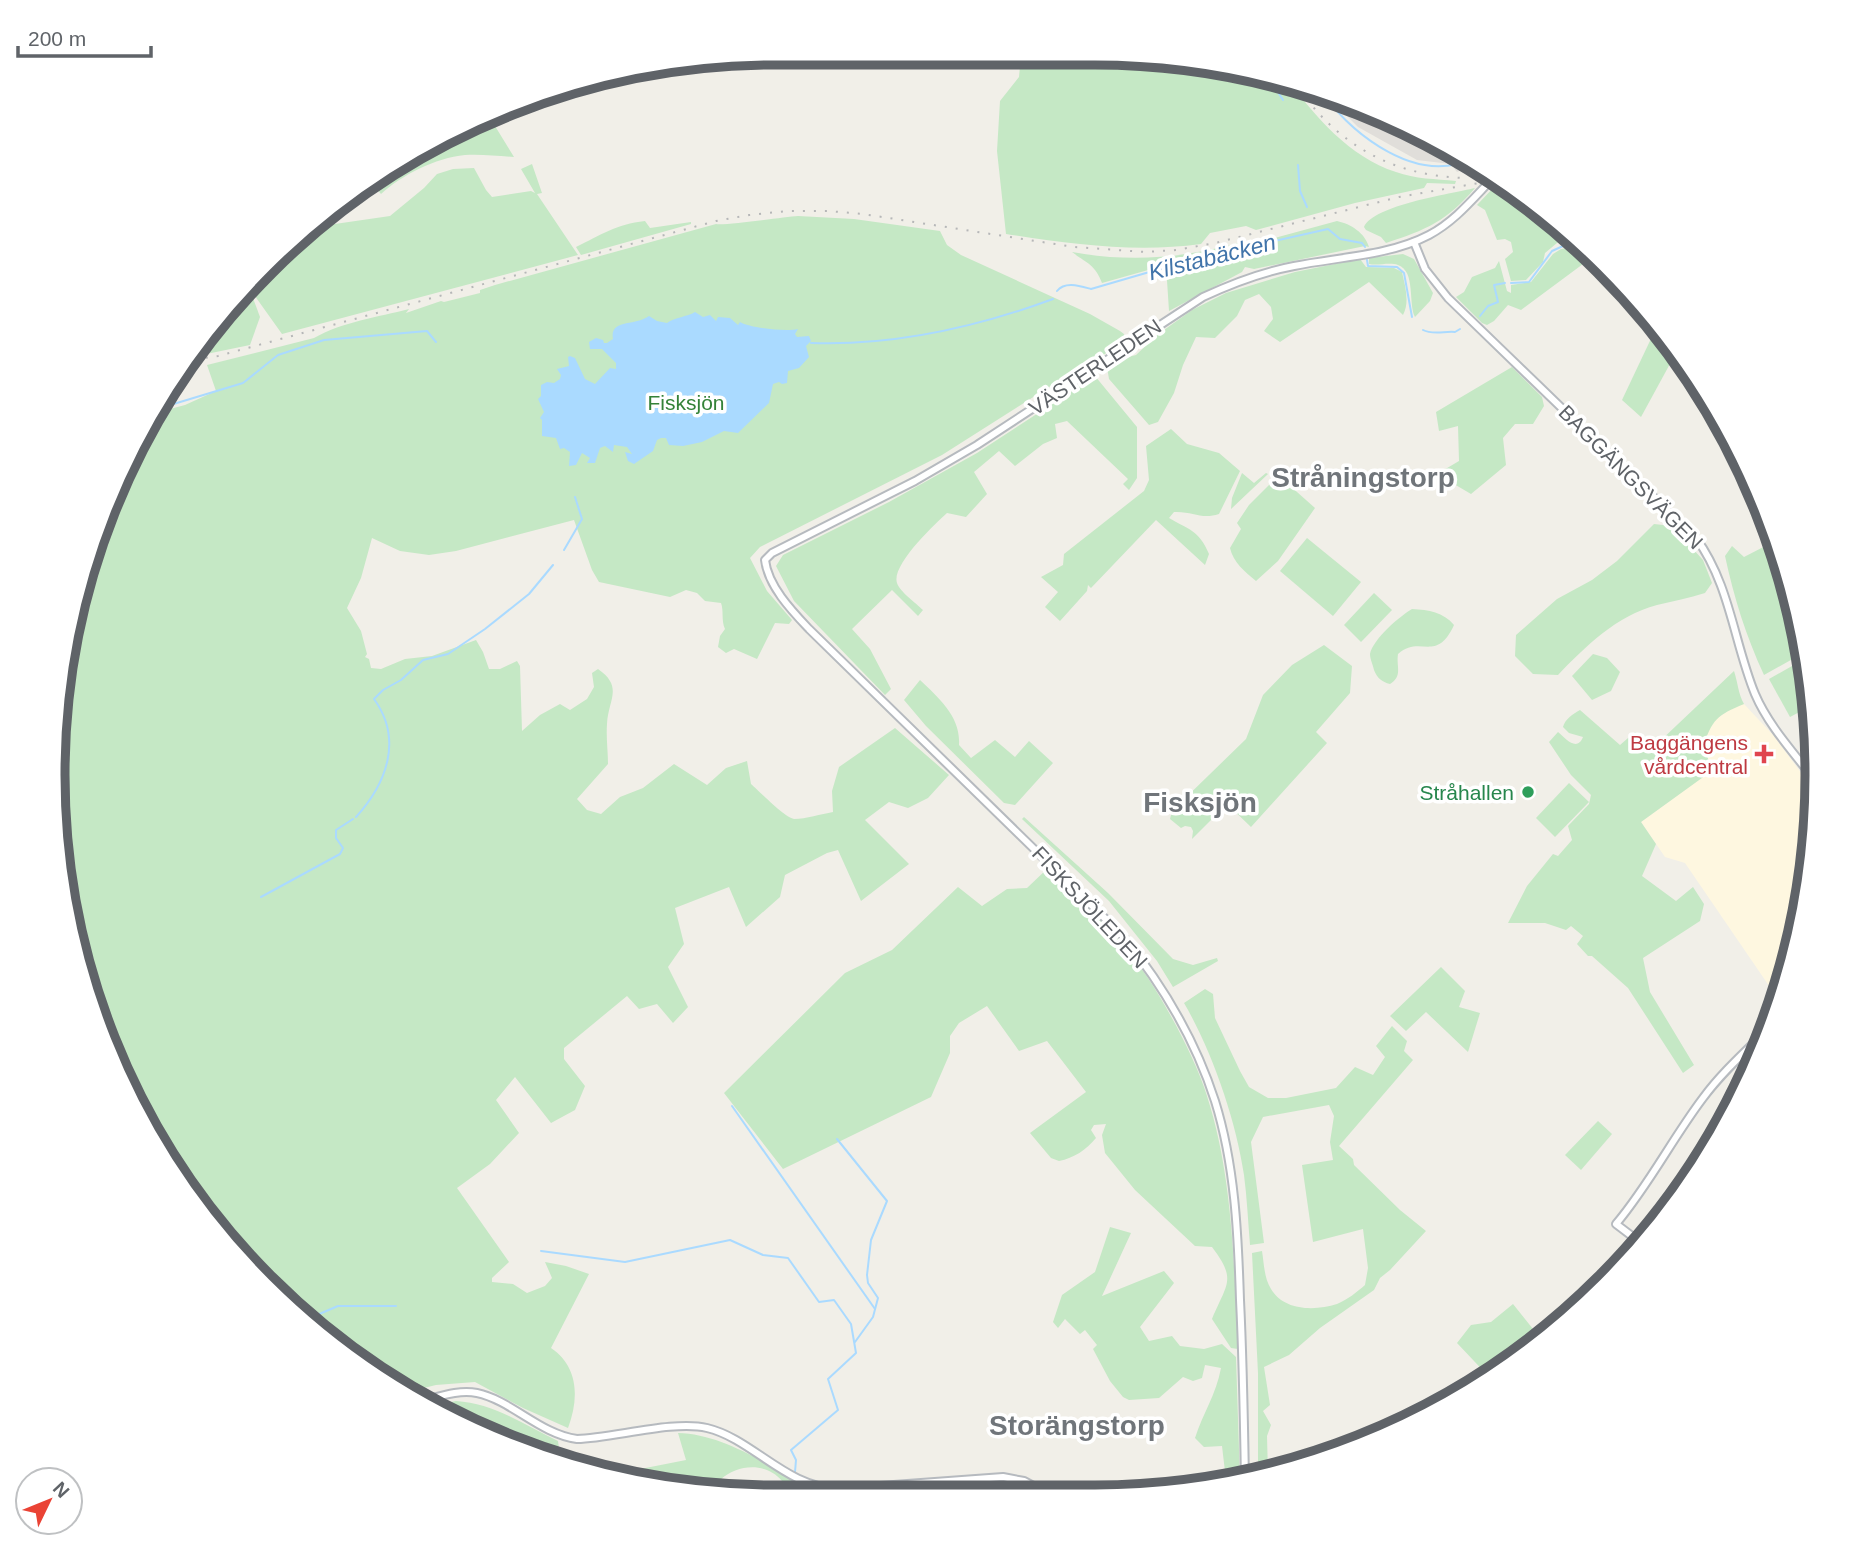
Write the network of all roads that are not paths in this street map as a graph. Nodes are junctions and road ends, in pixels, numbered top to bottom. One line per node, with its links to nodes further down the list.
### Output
1 (1488, 183): 2 (street, VÄSTERLEDEN)
2 (1414, 242): 3 (street, VÄSTERLEDEN); 4 (street, BAGGÄNGSVÄGEN)
3 (802, 622): 8 (street, FISKSJÖLEDEN)
4 (1805, 766)
5 (1752, 1045): 6 (street)
6 (1634, 1237)
7 (435, 1398): 9 (street)
8 (1245, 1469)
9 (815, 1485)
10 (894, 1485): 11 (street)
11 (1033, 1485)

